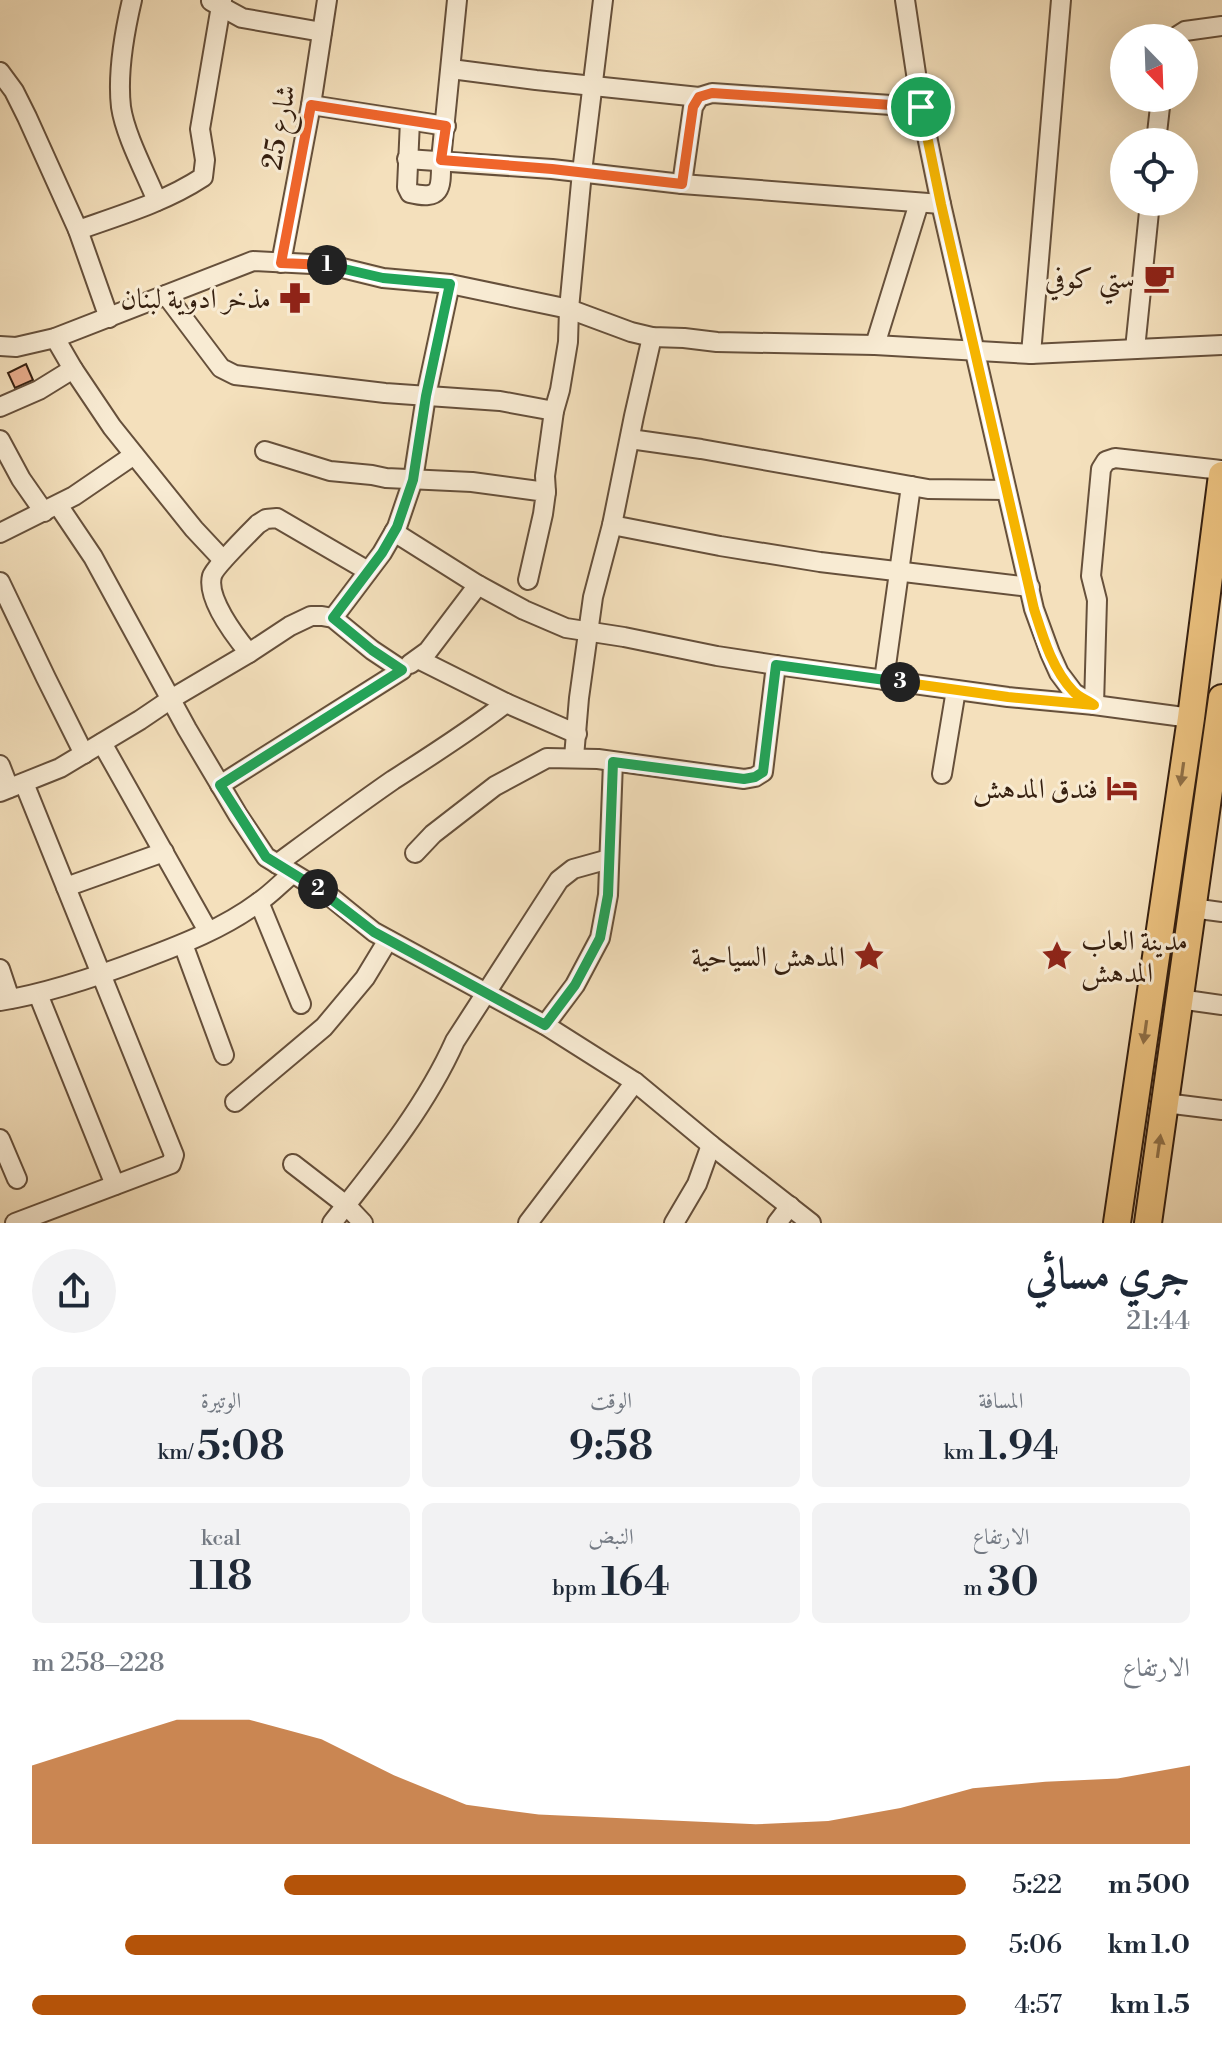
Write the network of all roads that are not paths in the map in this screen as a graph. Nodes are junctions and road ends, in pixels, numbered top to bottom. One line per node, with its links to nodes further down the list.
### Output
1 (132, 0): 23 (street)
2 (327, 0): 10 (street, شارع 25)
3 (457, 0): 11 (street)
4 (603, 0): 13 (street)
5 (905, 0): 16 (street)
6 (1061, 0): 40 (street)
7 (217, 2): 10 (street); 23 (street)
8 (1222, 26): 9 (street)
9 (1198, 29)
10 (322, 32): 15 (street, شارع 25)
11 (451, 69): 13 (street); 18 (street)
12 (0, 72): 27 (street)
13 (591, 85): 14 (street); 21 (street)
14 (699, 97): 16 (street); 22 (street)
15 (311, 105): 17 (street); 28 (street, شارع 25)
16 (921, 107): 25 (street)
17 (410, 121): 18 (street); 19 (street)
18 (446, 126): 20 (street)
19 (407, 159): 20 (street); 20 (street)
20 (441, 160): 21 (street)
21 (582, 172): 22 (street); 31 (street)
22 (682, 184): 24 (street)
23 (157, 201): 27 (street)
24 (919, 203): 25 (street); 35 (street)
25 (941, 204): 39 (street)
26 (1149, 216): 37 (street)
27 (78, 230): 32 (street)
28 (281, 263): 29 (street); 30 (street)
29 (450, 284): 31 (street); 42 (street)
30 (166, 295): 32 (street); 42 (street)
31 (569, 309): 33 (street); 44 (street)
32 (109, 318): 34 (street)
33 (652, 337): 35 (street); 45 (street)
34 (55, 338): 38 (street); 41 (street)
35 (875, 345): 39 (street)
36 (1222, 345): 37 (street)
37 (1135, 349): 40 (street)
38 (5, 350)
39 (975, 350): 40 (street); 52 (street)
40 (1031, 354)
41 (73, 369): 43 (street); 48 (street)
42 (426, 396): 44 (street); 50 (street)
43 (0, 407)
44 (554, 411): 53 (street)
45 (630, 439): 51 (street); 55 (street)
46 (0, 440): 54 (street)
47 (265, 451): 50 (street)
48 (134, 455): 54 (street); 58 (street)
49 (1222, 472): 76 (street); 77 (highway)
50 (413, 480): 53 (street); 56 (street)
51 (911, 486): 52 (street); 60 (street)
52 (1006, 490): 64 (street)
53 (546, 492): 61 (street)
54 (51, 508): 57 (street); 74 (street)
55 (612, 525): 60 (street); 66 (street)
56 (394, 532): 59 (street); 63 (street)
57 (0, 533)
58 (223, 560): 59 (street); 67 (street)
59 (368, 571): 65 (street)
60 (900, 572): 64 (street); 71 (street)
61 (528, 580)
62 (0, 582): 80 (street)
63 (478, 585): 66 (street); 68 (street)
64 (1030, 587): 76 (street)
65 (333, 618): 67 (street); 70 (street)
66 (587, 631): 69 (street); 78 (street)
67 (249, 653): 74 (street)
68 (418, 659): 70 (street); 75 (street)
69 (776, 665): 71 (street); 82 (street)
70 (402, 670): 85 (street)
71 (884, 680): 72 (street)
72 (956, 690): 76 (street); 84 (street)
73 (1222, 698): 87 (highway)
74 (171, 699): 79 (street); 85 (street)
75 (506, 703): 78 (street); 91 (street)
76 (1094, 705): 77 (street)
77 (1191, 718): 127 (highway, one-way to 127)
78 (577, 734): 81 (street)
79 (102, 743): 80 (street); 88 (street)
80 (84, 754): 86 (street)
81 (574, 757): 82 (street); 89 (street)
82 (613, 762): 90 (street)
83 (0, 765): 86 (street)
84 (942, 774)
85 (220, 785): 91 (street)
86 (11, 788): 92 (street)
87 (1213, 819): 94 (highway)
88 (164, 852): 92 (street); 96 (street)
89 (415, 853)
90 (609, 859): 101 (street); 107 (street)
91 (285, 869): 93 (street); 97 (street)
92 (66, 887): 100 (street)
93 (259, 902): 96 (street); 105 (street)
94 (1192, 908): 95 (street); 103 (highway)
95 (1222, 912)
96 (208, 931): 98 (street)
97 (388, 940): 101 (street); 110 (street)
98 (183, 944): 100 (street); 108 (street)
99 (0, 969): 104 (street)
100 (100, 975): 102 (street); 117 (street)
101 (486, 992): 107 (street); 118 (street)
102 (38, 994): 104 (street); 117 (street)
103 (1179, 999): 106 (street); 111 (highway)
104 (5, 1000)
105 (301, 1004)
106 (1222, 1005)
107 (545, 1025): 109 (street)
108 (224, 1055)
109 (635, 1082): 114 (street); 123 (street)
110 (235, 1102)
111 (1165, 1103): 112 (street); 128 (highway, one-way to 111)
112 (1222, 1110)
113 (0, 1141): 116 (street)
114 (711, 1145): 119 (street); 124 (street)
115 (293, 1164): 118 (street)
116 (17, 1179)
117 (115, 1185): 120 (street)
118 (346, 1205): 121 (street); 122 (street)
119 (790, 1206): 125 (street); 126 (street)
120 (15, 1223)
121 (332, 1223)
122 (363, 1223)
123 (528, 1223)
124 (674, 1223)
125 (777, 1223)
126 (811, 1223)
127 (1117, 1223)
128 (1148, 1223)

